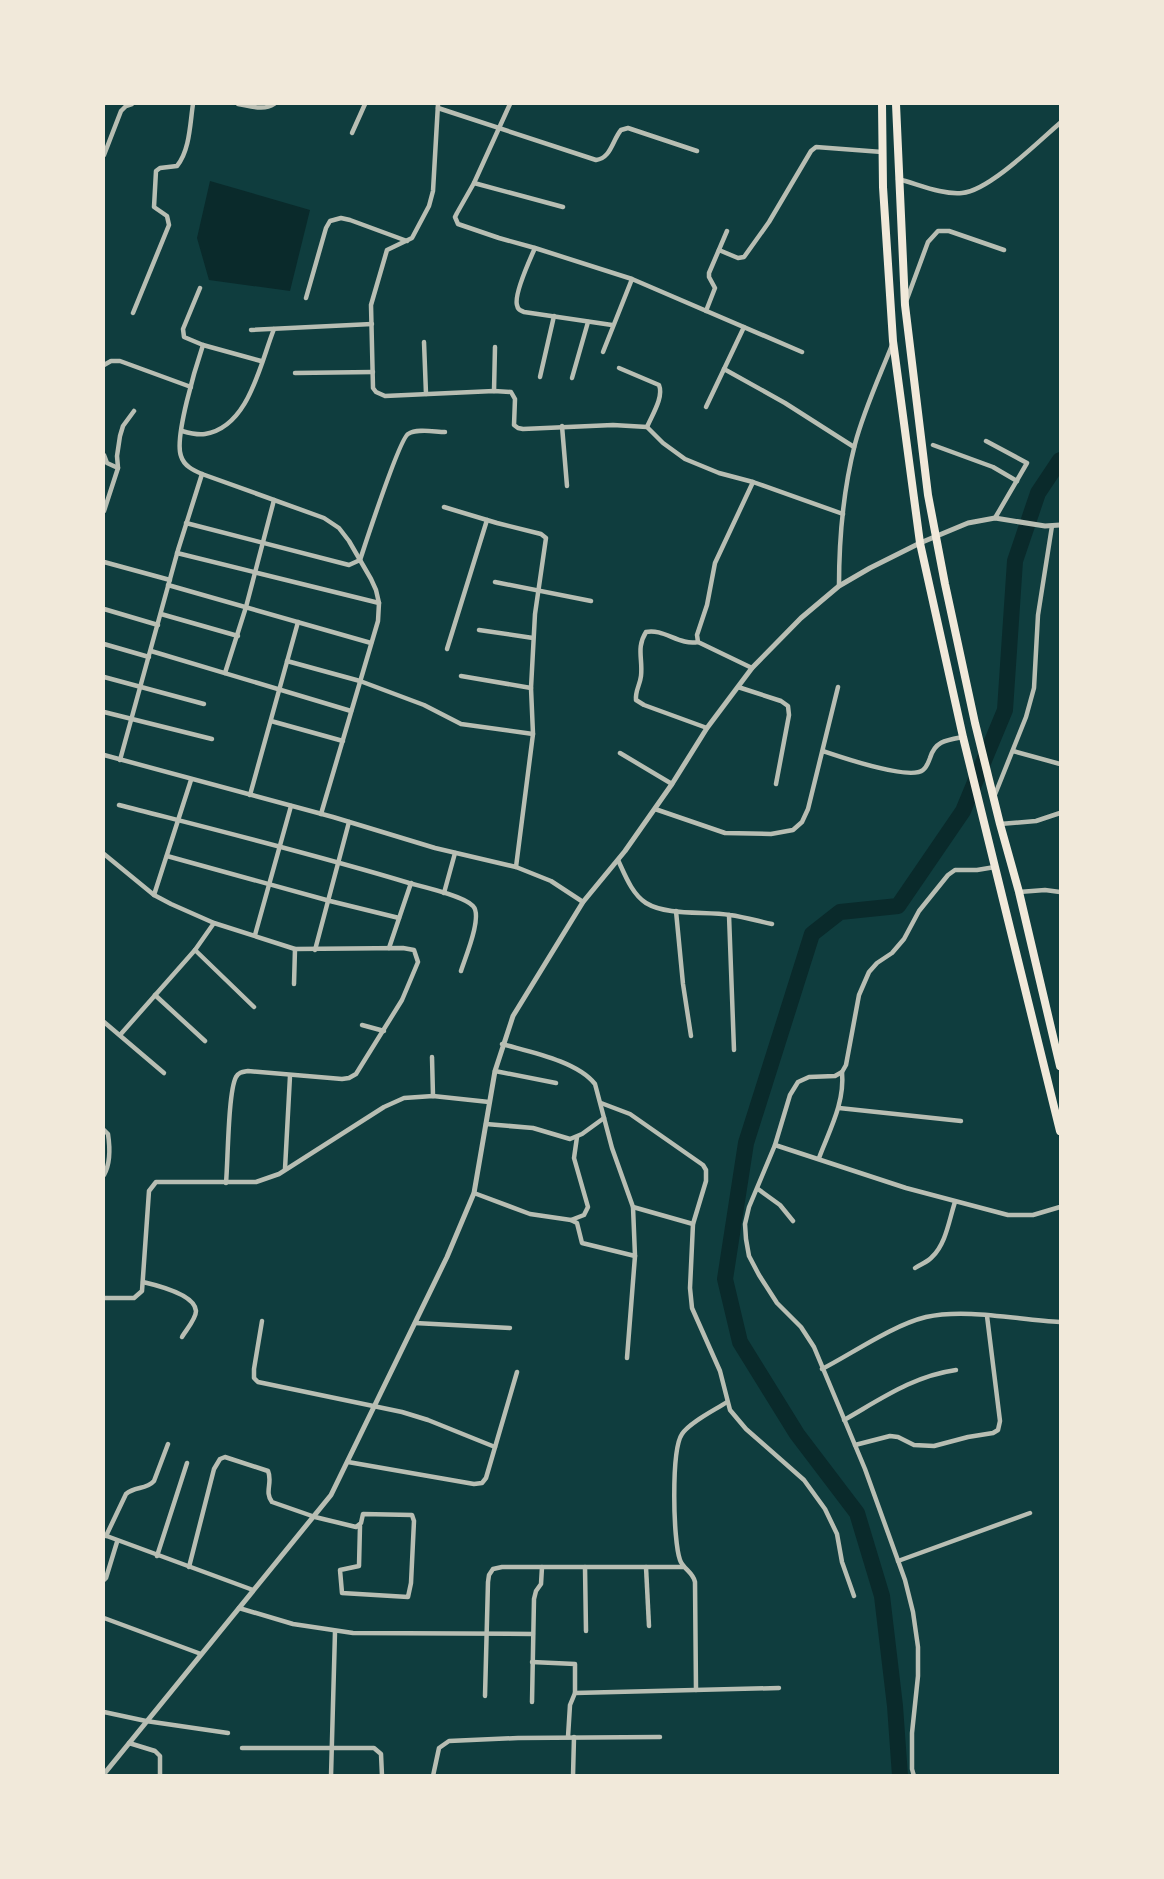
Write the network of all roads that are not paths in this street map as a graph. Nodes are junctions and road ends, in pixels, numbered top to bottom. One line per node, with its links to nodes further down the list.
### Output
1 (132, 104): 15 (street)
2 (193, 104): 29 (street)
3 (238, 104): 4 (street)
4 (274, 104)
5 (365, 104): 12 (street)
6 (510, 104): 11 (street)
7 (882, 104): 14 (highway)
8 (896, 104): 16 (highway)
9 (438, 106): 11 (street); 20 (street)
10 (1060, 123): 16 (street)
11 (497, 128): 13 (street); 17 (street)
12 (352, 132)
13 (697, 151)
14 (882, 152): 23 (street); 37 (highway)
15 (104, 155)
16 (898, 179): 27 (highway)
17 (474, 183): 18 (street); 21 (street)
18 (563, 207)
19 (727, 231): 23 (street)
20 (407, 241): 26 (street); 32 (street)
21 (535, 248): 24 (street); 30 (street)
22 (1004, 250): 27 (street)
23 (721, 251): 28 (street)
24 (632, 279): 28 (street); 33 (street)
25 (200, 288): 39 (street)
26 (306, 298)
27 (905, 305): 78 (highway)
28 (706, 311): 34 (street)
29 (133, 313)
30 (554, 316): 31 (street); 49 (street)
31 (588, 322): 33 (street); 50 (street)
32 (372, 324): 35 (street); 47 (street)
33 (612, 326): 41 (street)
34 (744, 327): 42 (street); 46 (street)
35 (274, 329): 36 (street); 43 (street)
36 (251, 330)
37 (893, 341): 62 (street); 80 (highway)
38 (424, 342): 53 (street)
39 (203, 345): 43 (street); 51 (street)
40 (495, 347): 52 (street)
41 (603, 352)
42 (802, 352)
43 (261, 361): 58 (street)
44 (104, 365): 51 (street)
45 (619, 368): 57 (street)
46 (724, 369): 54 (street); 62 (street)
47 (373, 372): 48 (street); 53 (street)
48 (295, 373)
49 (540, 377)
50 (572, 378)
51 (191, 387): 58 (street)
52 (494, 391): 53 (street); 56 (street)
53 (426, 394)
54 (706, 407)
55 (134, 411): 64 (street)
56 (562, 426): 57 (street); 68 (street)
57 (647, 427): 67 (street)
58 (182, 431): 65 (street)
59 (445, 432): 82 (street)
60 (986, 441): 66 (street)
61 (933, 445): 66 (street)
62 (854, 447): 72 (street)
63 (104, 455): 64 (street)
64 (118, 468): 70 (street)
65 (201, 474): 69 (street); 75 (street)
66 (1017, 480): 73 (street)
67 (753, 482): 72 (street); 99 (street)
68 (567, 486)
69 (274, 500): 79 (street); 82 (street)
70 (104, 506)
71 (444, 507): 74 (street)
72 (843, 514): 87 (street)
73 (995, 518): 77 (street); 78 (street)
74 (487, 520): 88 (street); 102 (street)
75 (186, 523): 79 (street); 81 (street)
76 (1060, 525): 77 (street)
77 (1052, 526): 126 (street)
78 (936, 536): 80 (street); 135 (highway)
79 (263, 543): 82 (street); 84 (street)
80 (920, 543): 87 (street); 122 (highway)
81 (177, 553): 84 (street); 85 (street)
82 (360, 560): 90 (street)
83 (104, 562): 85 (street)
84 (255, 574): 90 (street); 91 (street)
85 (169, 582): 91 (street); 93 (street)
86 (495, 582): 88 (street)
87 (838, 586): 105 (street)
88 (538, 592): 89 (street); 98 (street)
89 (591, 601)
90 (379, 603): 100 (street)
91 (246, 607): 94 (street); 97 (street)
92 (104, 609): 95 (street)
93 (161, 614): 95 (street); 97 (street)
94 (298, 622): 100 (street); 104 (street)
95 (158, 625): 103 (street)
96 (479, 630): 98 (street)
97 (238, 636): 106 (street)
98 (533, 638): 113 (street)
99 (698, 642): 105 (street); 120 (street)
100 (371, 643): 109 (street)
101 (104, 644): 103 (street)
102 (447, 649)
103 (150, 654): 106 (street); 110 (street)
104 (287, 661): 109 (street); 114 (street)
105 (752, 668): 111 (street)
106 (225, 673): 114 (street)
107 (461, 676): 113 (street)
108 (104, 677): 110 (street)
109 (360, 681): 116 (street); 121 (street)
110 (140, 686): 115 (street); 118 (street)
111 (738, 687): 120 (street); 133 (street)
112 (838, 687): 125 (street)
113 (531, 688): 121 (street)
114 (279, 690): 116 (street); 119 (street)
115 (204, 704)
116 (351, 711): 124 (street)
117 (104, 712): 118 (street)
118 (132, 719): 123 (street); 129 (street)
119 (271, 721): 124 (street); 134 (street)
120 (707, 728): 132 (street)
121 (533, 734): 150 (street)
122 (963, 737): 125 (street); 151 (highway)
123 (212, 739)
124 (343, 741): 140 (street)
125 (823, 751): 138 (street)
126 (1013, 751): 130 (street); 135 (street)
127 (620, 753): 132 (street)
128 (104, 755): 129 (street)
129 (120, 760): 131 (street)
130 (1060, 764)
131 (191, 780): 134 (street); 141 (street)
132 (672, 784): 138 (street)
133 (776, 784)
134 (250, 795): 137 (street)
135 (993, 798): 143 (highway)
136 (119, 805): 141 (street)
137 (291, 806): 140 (street); 144 (street)
138 (655, 809): 148 (street)
139 (1060, 813): 143 (street)
140 (321, 814): 142 (street)
141 (178, 820): 144 (street); 147 (street)
142 (350, 822): 145 (street); 149 (street)
143 (1000, 824): 154 (highway)
144 (280, 846): 149 (street); 152 (street)
145 (455, 852): 150 (street); 156 (street)
146 (104, 854): 157 (street)
147 (167, 856): 152 (street); 157 (street)
148 (618, 860): 158 (street); 160 (street)
149 (340, 862): 153 (street); 159 (street)
150 (516, 867): 158 (street)
151 (995, 867): 185 (street); 197 (highway)
152 (269, 884): 159 (street); 165 (street)
153 (411, 884): 156 (street); 162 (street)
154 (1019, 892): 155 (street); 183 (highway)
155 (1060, 892)
156 (444, 893): 170 (street)
157 (154, 896): 163 (street)
158 (585, 900): 180 (street)
159 (330, 901): 162 (street); 169 (street)
160 (676, 911): 161 (street); 178 (street)
161 (729, 915): 164 (street); 181 (street)
162 (399, 918): 166 (street)
163 (214, 923): 165 (street); 168 (street)
164 (772, 924)
165 (255, 935): 167 (street)
166 (389, 948): 169 (street); 176 (street)
167 (295, 949): 169 (street); 171 (street)
168 (195, 950): 172 (street); 173 (street)
169 (315, 950)
170 (461, 971)
171 (294, 984)
172 (154, 995): 177 (street); 179 (street)
173 (254, 1007)
174 (104, 1022): 177 (street)
175 (362, 1025): 176 (street)
176 (384, 1031): 187 (street)
177 (120, 1035): 186 (street)
178 (691, 1036)
179 (205, 1041)
180 (502, 1044): 184 (street); 191 (street)
181 (734, 1050)
182 (432, 1057): 189 (street)
183 (1060, 1066)
184 (495, 1071): 188 (street); 190 (street)
185 (842, 1072): 192 (street); 199 (street)
186 (164, 1073)
187 (290, 1076): 201 (street); 203 (street)
188 (556, 1083)
189 (432, 1096): 190 (street); 201 (street)
190 (489, 1102): 195 (street)
191 (601, 1103): 193 (street); 211 (street)
192 (839, 1108): 194 (street); 200 (street)
193 (604, 1118): 198 (street); 207 (street)
194 (962, 1121)
195 (486, 1124): 198 (street); 205 (street)
196 (104, 1130): 202 (street)
197 (1060, 1131)
198 (577, 1137): 209 (street)
199 (775, 1145): 200 (street); 204 (street)
200 (819, 1158): 206 (street)
201 (285, 1169): 203 (street)
202 (104, 1175)
203 (226, 1183): 214 (street)
204 (758, 1189): 210 (street); 223 (street)
205 (474, 1194): 209 (street); 219 (street)
206 (955, 1202): 208 (street); 213 (street)
207 (633, 1207): 211 (street); 212 (street)
208 (1060, 1207)
209 (571, 1220): 212 (street)
210 (794, 1221)
211 (693, 1224): 226 (street)
212 (635, 1256): 222 (street)
213 (915, 1268)
214 (143, 1282): 215 (street); 221 (street)
215 (104, 1298)
216 (987, 1316): 218 (street); 223 (street); 230 (street)
217 (262, 1321): 227 (street)
218 (1060, 1322)
219 (415, 1323): 220 (street); 227 (street)
220 (510, 1328)
221 (182, 1337)
222 (627, 1358)
223 (822, 1370): 228 (street)
224 (956, 1370): 228 (street)
225 (517, 1372): 231 (street)
226 (727, 1402): 245 (street); 248 (street)
227 (373, 1406): 231 (street); 232 (street)
228 (844, 1420): 230 (street)
229 (168, 1444): 237 (street)
230 (855, 1445): 240 (street)
231 (495, 1447): 232 (street)
232 (348, 1462): 235 (street)
233 (187, 1463): 239 (street)
234 (1030, 1513): 240 (street)
235 (315, 1517): 236 (street); 241 (street); 247 (street)
236 (360, 1526): 236 (street)
237 (105, 1536): 238 (street)
238 (117, 1542): 239 (street); 246 (street)
239 (157, 1556): 241 (street)
240 (898, 1560): 277 (street)
241 (189, 1567): 247 (street)
242 (542, 1567): 243 (street); 254 (street); 255 (street)
243 (585, 1567): 244 (street); 252 (street)
244 (646, 1567): 245 (street); 251 (street)
245 (683, 1567): 259 (street)
246 (104, 1580)
247 (253, 1590): 249 (street)
248 (854, 1596)
249 (239, 1608): 253 (street); 256 (street)
250 (104, 1618): 256 (street)
251 (649, 1626)
252 (586, 1630)
253 (335, 1632): 254 (street); 270 (street)
254 (486, 1634): 255 (street); 261 (street)
255 (533, 1634): 257 (street)
256 (201, 1654): 264 (street)
257 (532, 1662): 260 (street); 262 (street)
258 (779, 1688): 259 (street)
259 (696, 1690): 260 (street)
260 (575, 1693): 266 (street)
261 (485, 1696)
262 (532, 1702)
263 (104, 1712): 264 (street)
264 (146, 1721): 265 (street); 268 (street)
265 (228, 1733)
266 (571, 1737): 267 (street); 275 (street); 276 (street)
267 (660, 1737)
268 (129, 1743): 271 (street); 272 (street)
269 (242, 1748): 270 (street)
270 (332, 1748): 273 (street); 274 (street)
271 (104, 1774)
272 (160, 1776)
273 (331, 1776)
274 (382, 1776)
275 (433, 1776)
276 (573, 1776)
277 (914, 1776)

